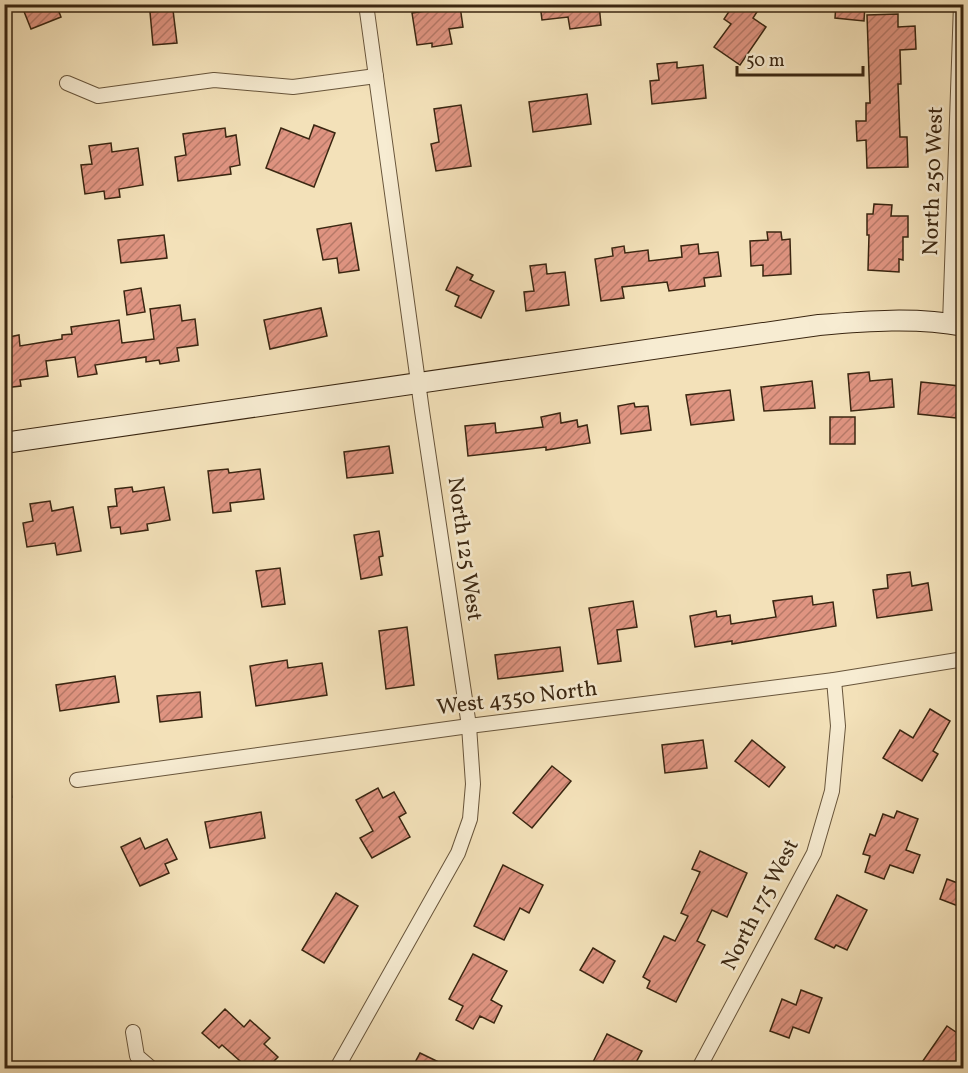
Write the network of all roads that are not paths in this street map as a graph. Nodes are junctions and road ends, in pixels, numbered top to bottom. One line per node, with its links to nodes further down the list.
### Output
1 (366, 4): 3 (street, North 125 West)
2 (961, 4): 5 (street, North 250 West)
3 (376, 76): 4 (street); 6 (street, North 125 West)
4 (68, 83)
5 (957, 325): 6 (street)
6 (419, 383): 7 (street); 10 (street, North 125 West)
7 (4, 443)
8 (963, 659): 9 (street, West 4350 North)
9 (834, 680): 10 (street, West 4350 North); 15 (street, North 175 West)
10 (469, 726): 11 (street, West 4350 North); 14 (street, North 125 West)
11 (77, 780)
12 (133, 1032): 13 (street)
13 (151, 1068)
14 (337, 1068)
15 (699, 1068)

